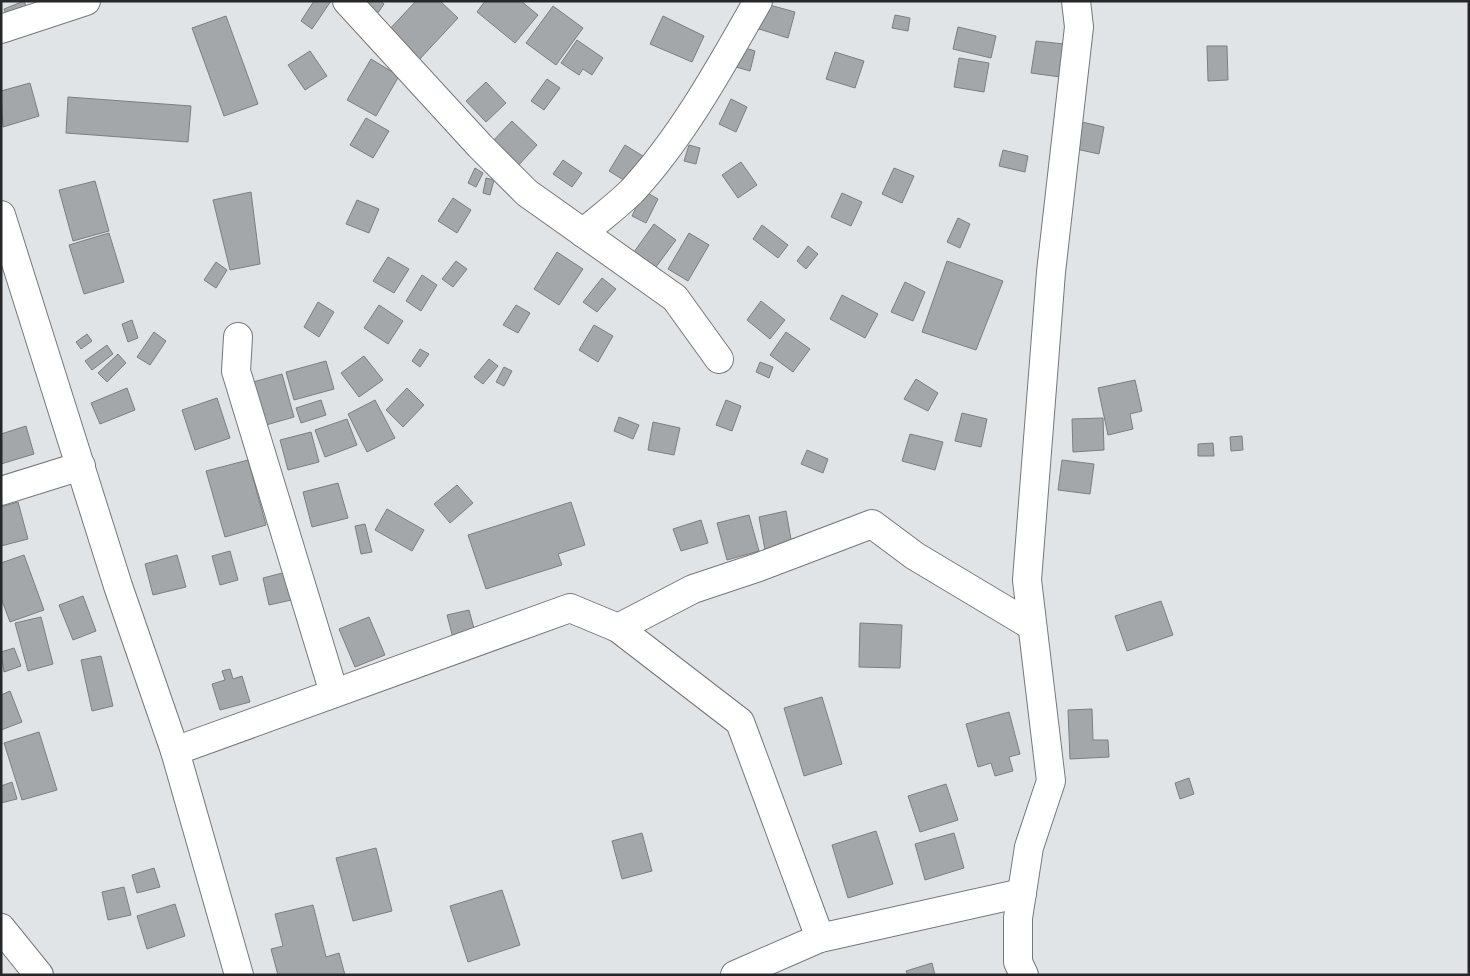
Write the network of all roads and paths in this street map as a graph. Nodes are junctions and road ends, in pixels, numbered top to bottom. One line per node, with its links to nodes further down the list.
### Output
1 (86, 1): 5 (street)
2 (347, 1): 7 (street)
3 (758, 1): 7 (street)
4 (1076, 1): 12 (street)
5 (1, 29)
6 (1, 215): 10 (street)
7 (583, 233): 9 (street)
8 (238, 337): 14 (street)
9 (719, 359)
10 (81, 466): 11 (street); 15 (street)
11 (1, 491)
12 (1032, 626): 13 (street); 16 (street)
13 (618, 628): 14 (street); 18 (street)
14 (334, 693): 15 (street)
15 (175, 750): 20 (street)
16 (1022, 893): 18 (street); 22 (street)
17 (5, 938): 19 (street)
18 (820, 938): 21 (street)
19 (38, 974)
20 (239, 975)
21 (735, 975)
22 (1024, 975)

